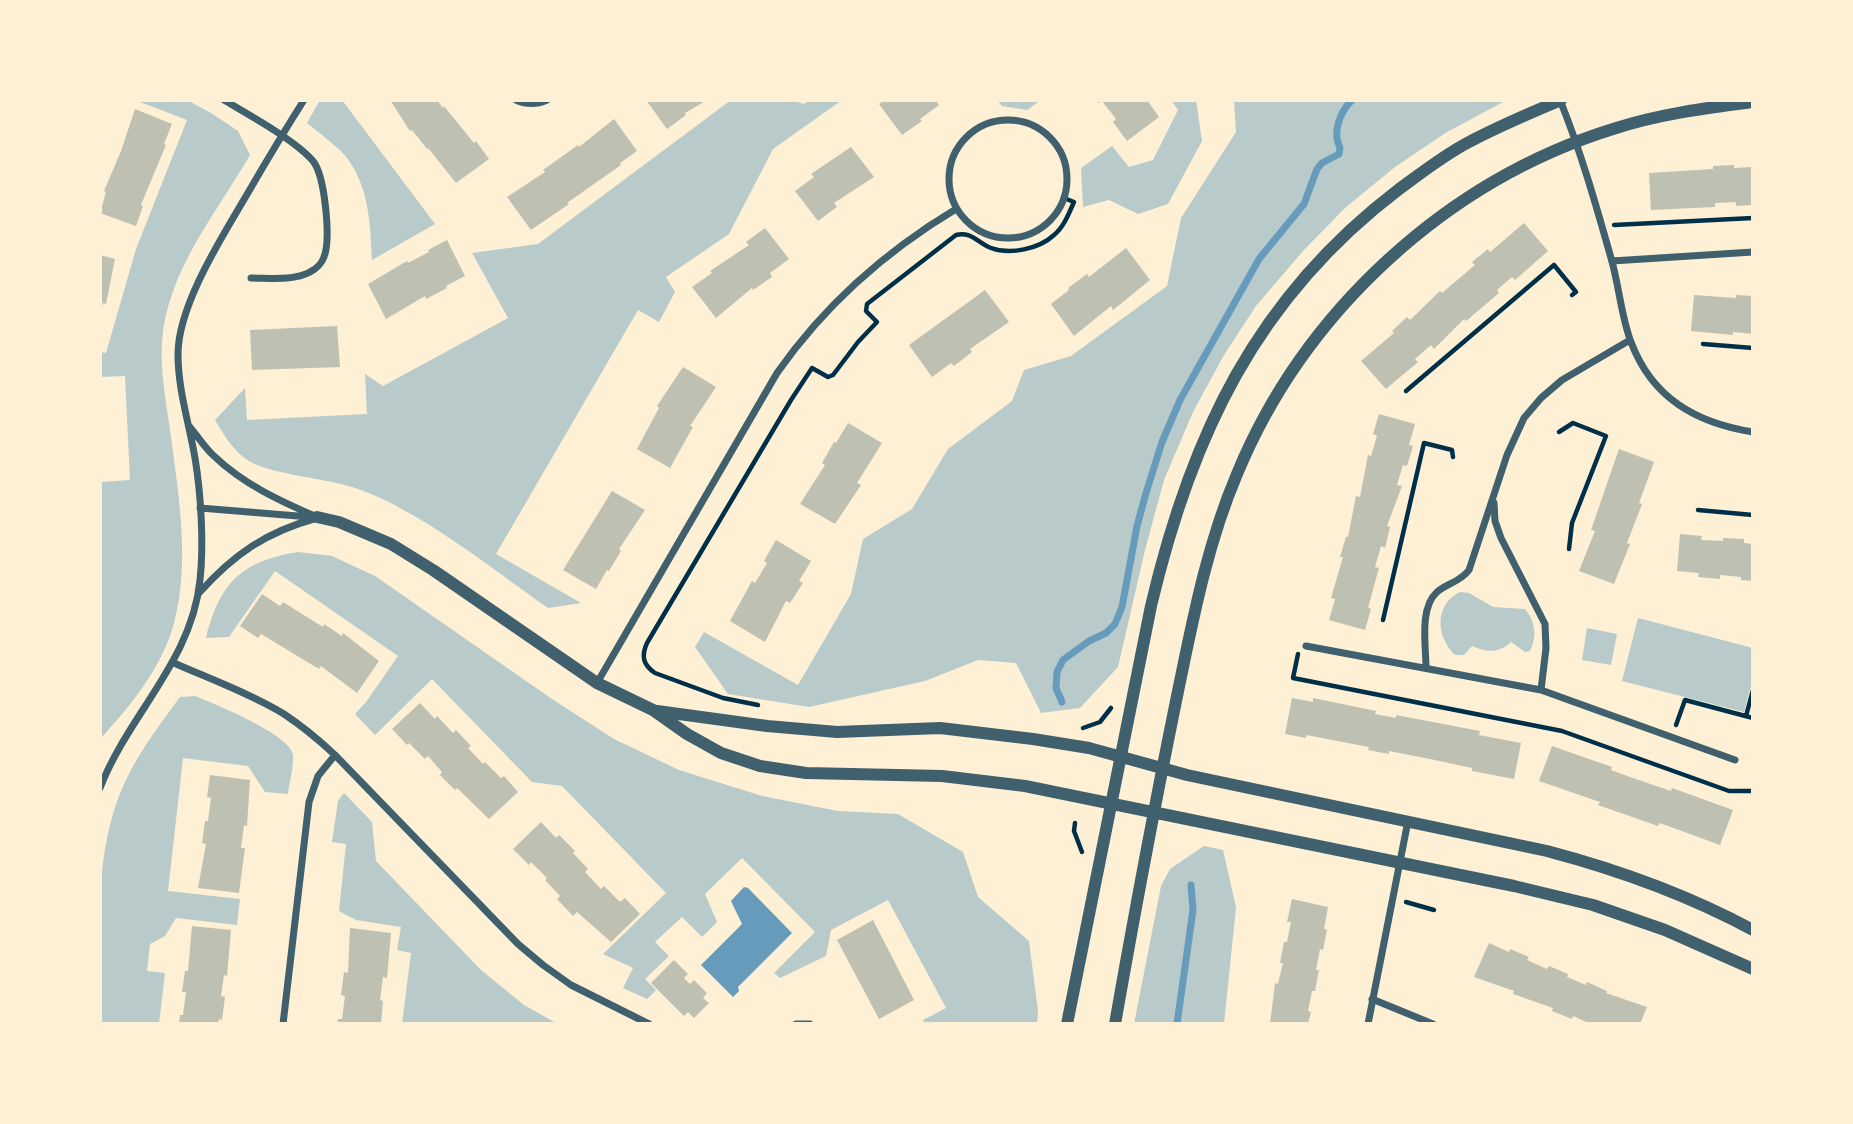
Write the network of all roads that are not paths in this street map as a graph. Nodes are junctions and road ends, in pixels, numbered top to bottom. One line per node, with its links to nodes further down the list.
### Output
1 (224, 100): 7 (street)
2 (303, 100): 7 (street)
3 (516, 100): 4 (street)
4 (547, 100)
5 (1561, 100): 8 (street); 27 (street)
6 (1753, 102): 8 (street)
7 (281, 136): 12 (street); 14 (street)
8 (1577, 142): 11 (street); 29 (street)
9 (956, 209): 9 (street); 23 (street)
10 (1753, 252): 11 (street)
11 (1612, 261): 13 (street)
12 (251, 278)
13 (1630, 340): 15 (street); 16 (street)
14 (189, 425): 17 (street); 18 (street)
15 (1753, 432)
16 (1495, 492): 22 (street); 24 (street)
17 (200, 508): 18 (street); 19 (street)
18 (317, 517): 19 (street); 23 (street)
19 (197, 596): 21 (street)
20 (1306, 646): 22 (street)
21 (174, 663): 26 (street); 30 (street)
22 (1426, 668): 24 (street)
23 (597, 683): 25 (street)
24 (1541, 690): 28 (street)
25 (653, 710): 27 (street); 31 (street)
26 (335, 755): 38 (street); 39 (street)
27 (1121, 757): 29 (street); 31 (street)
28 (1735, 760)
29 (1162, 769): 32 (street); 33 (street)
30 (100, 788)
31 (1111, 804): 32 (street); 42 (street)
32 (1153, 813): 34 (street); 43 (street)
33 (1408, 821): 34 (street); 35 (street)
34 (1399, 863): 36 (street); 37 (street)
35 (1753, 930)
36 (1753, 969)
37 (1372, 999): 44 (street); 45 (street)
38 (283, 1024)
39 (649, 1024)
40 (796, 1024): 41 (street)
41 (810, 1024)
42 (1067, 1024)
43 (1115, 1024)
44 (1368, 1024)
45 (1433, 1024)

